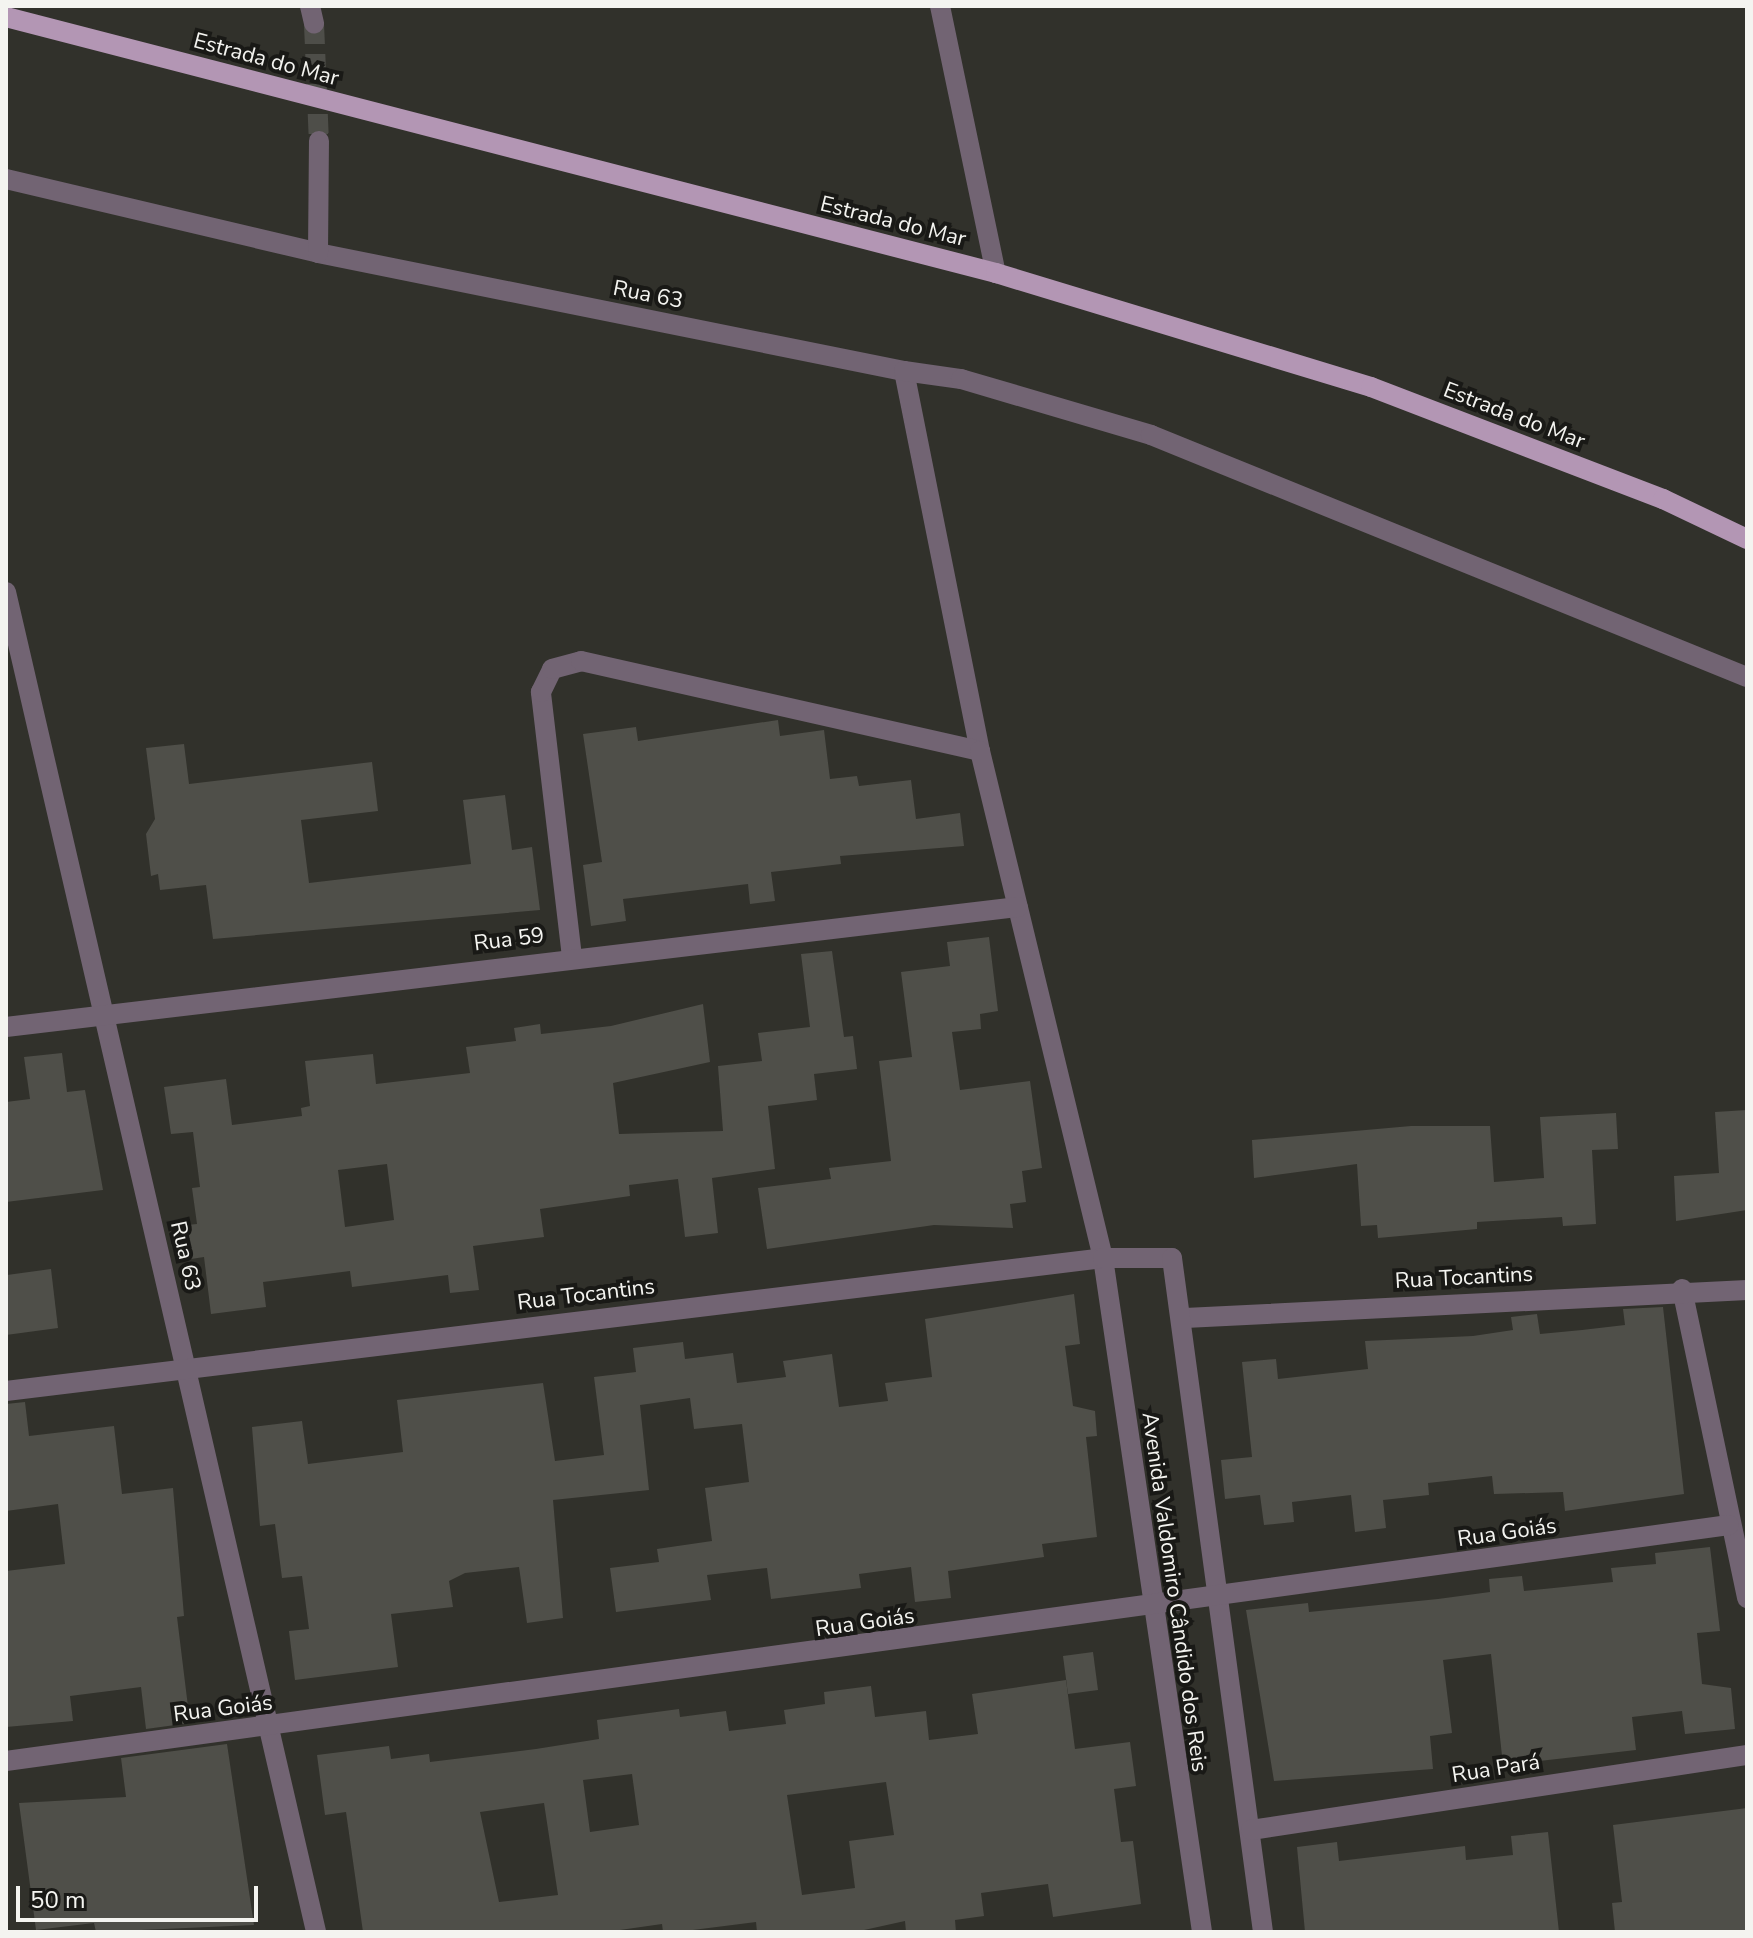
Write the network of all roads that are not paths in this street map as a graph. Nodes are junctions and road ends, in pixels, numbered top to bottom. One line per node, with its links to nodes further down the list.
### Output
1 (940, 6): 6 (street)
2 (6, 17): 6 (main road, Estrada do Mar)
3 (319, 141): 5 (street)
4 (6, 179): 5 (street, Rua 63)
5 (318, 253): 7 (street, Rua 63)
6 (996, 273): 8 (main road, Estrada do Mar)
7 (904, 371): 11 (street, Rua 63); 12 (street)
8 (1747, 539)
9 (6, 592): 10 (street, Rua 63)
10 (13, 664): 15 (street, Rua 63)
11 (1747, 677)
12 (980, 751): 13 (street, Avenida Valdomiro Cândido dos Reis); 14 (street)
13 (1018, 907): 14 (street, Rua 59); 17 (street, Avenida Valdomiro Cândido dos Reis)
14 (572, 957): 15 (street, Rua 59)
15 (102, 1013): 16 (street, Rua 59); 22 (street, Rua 63)
16 (6, 1027)
17 (1103, 1258): 18 (street, Rua Tocantins); 22 (street, Rua Tocantins); 27 (street, Avenida Valdomiro Cândido dos Reis)
18 (1172, 1258): 21 (street, Avenida Valdomiro Cândido dos Reis)
19 (1682, 1289): 20 (street, Rua Tocantins); 21 (street, Rua Tocantins); 24 (street)
20 (1747, 1290)
21 (1185, 1318): 26 (street, Avenida Valdomiro Cândido dos Reis)
22 (186, 1367): 23 (street, Rua Tocantins); 28 (street, Rua 63)
23 (6, 1391)
24 (1729, 1525): 25 (street); 26 (street, Rua Goiás)
25 (1747, 1598)
26 (1219, 1599): 27 (street, Rua Goiás); 31 (street, Avenida Valdomiro Cândido dos Reis)
27 (1150, 1609): 28 (street, Rua Goiás); 33 (street, Avenida Valdomiro Cândido dos Reis)
28 (269, 1728): 30 (street, Rua Goiás); 32 (street, Rua 63)
29 (1747, 1755): 31 (street, Rua Pará)
30 (6, 1761)
31 (1251, 1830): 34 (street, Avenida Valdomiro Cândido dos Reis)
32 (316, 1932)
33 (1202, 1932)
34 (1263, 1932)

